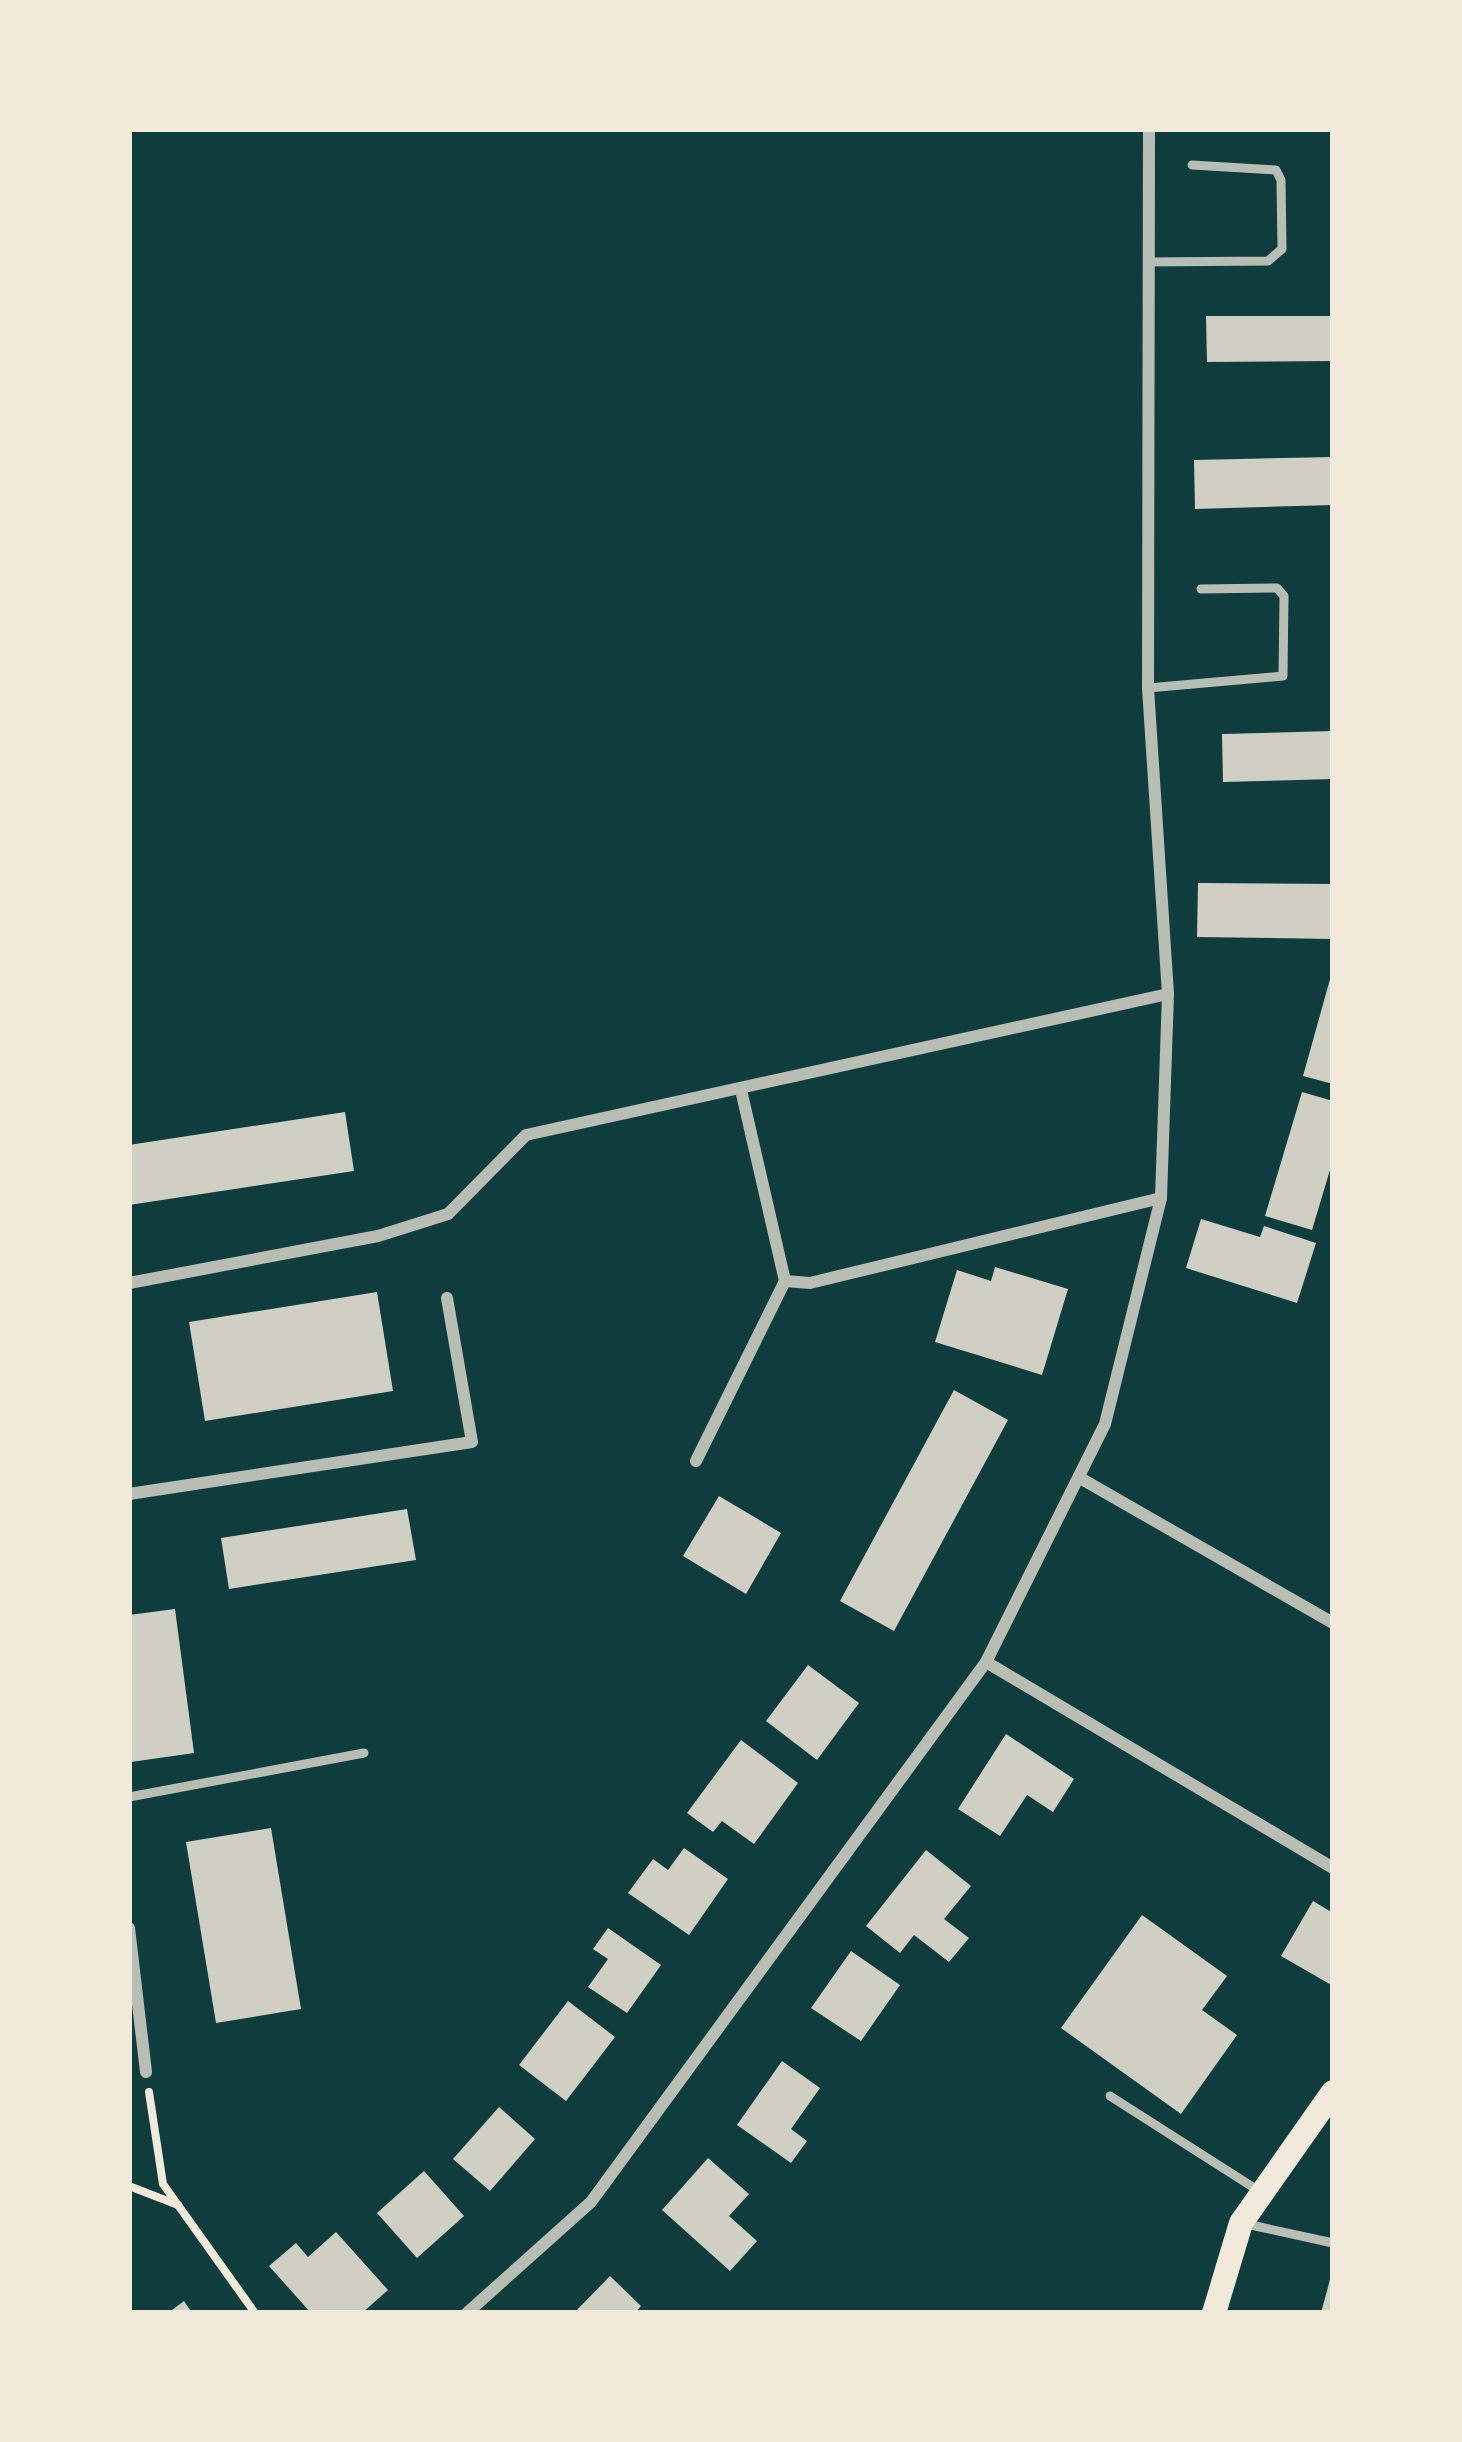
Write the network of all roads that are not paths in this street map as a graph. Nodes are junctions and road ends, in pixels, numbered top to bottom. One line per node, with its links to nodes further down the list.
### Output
1 (1149, 129): 3 (street)
2 (1192, 165): 3 (lane)
3 (1149, 262): 5 (street)
4 (1201, 590): 5 (lane)
5 (1148, 688): 6 (street)
6 (1168, 994): 7 (street); 8 (street)
7 (741, 1090): 9 (street); 10 (street)
8 (1161, 1198): 9 (street); 13 (street)
9 (785, 1281): 12 (street)
10 (129, 1283)
11 (447, 1298): 14 (street)
12 (696, 1461)
13 (1080, 1478): 15 (street); 16 (street)
14 (129, 1494)
15 (1333, 1623)
16 (986, 1662): 19 (street); 27 (street)
17 (364, 1753): 18 (lane)
18 (129, 1797)
19 (1333, 1868)
20 (129, 1928): 21 (street)
21 (146, 2072)
22 (1333, 2092): 24 (main road)
23 (1110, 2096): 24 (lane)
24 (1259, 2191): 25 (main road)
25 (1241, 2223): 26 (lane); 28 (main road)
26 (1333, 2242)
27 (467, 2313)
28 (1214, 2313)

